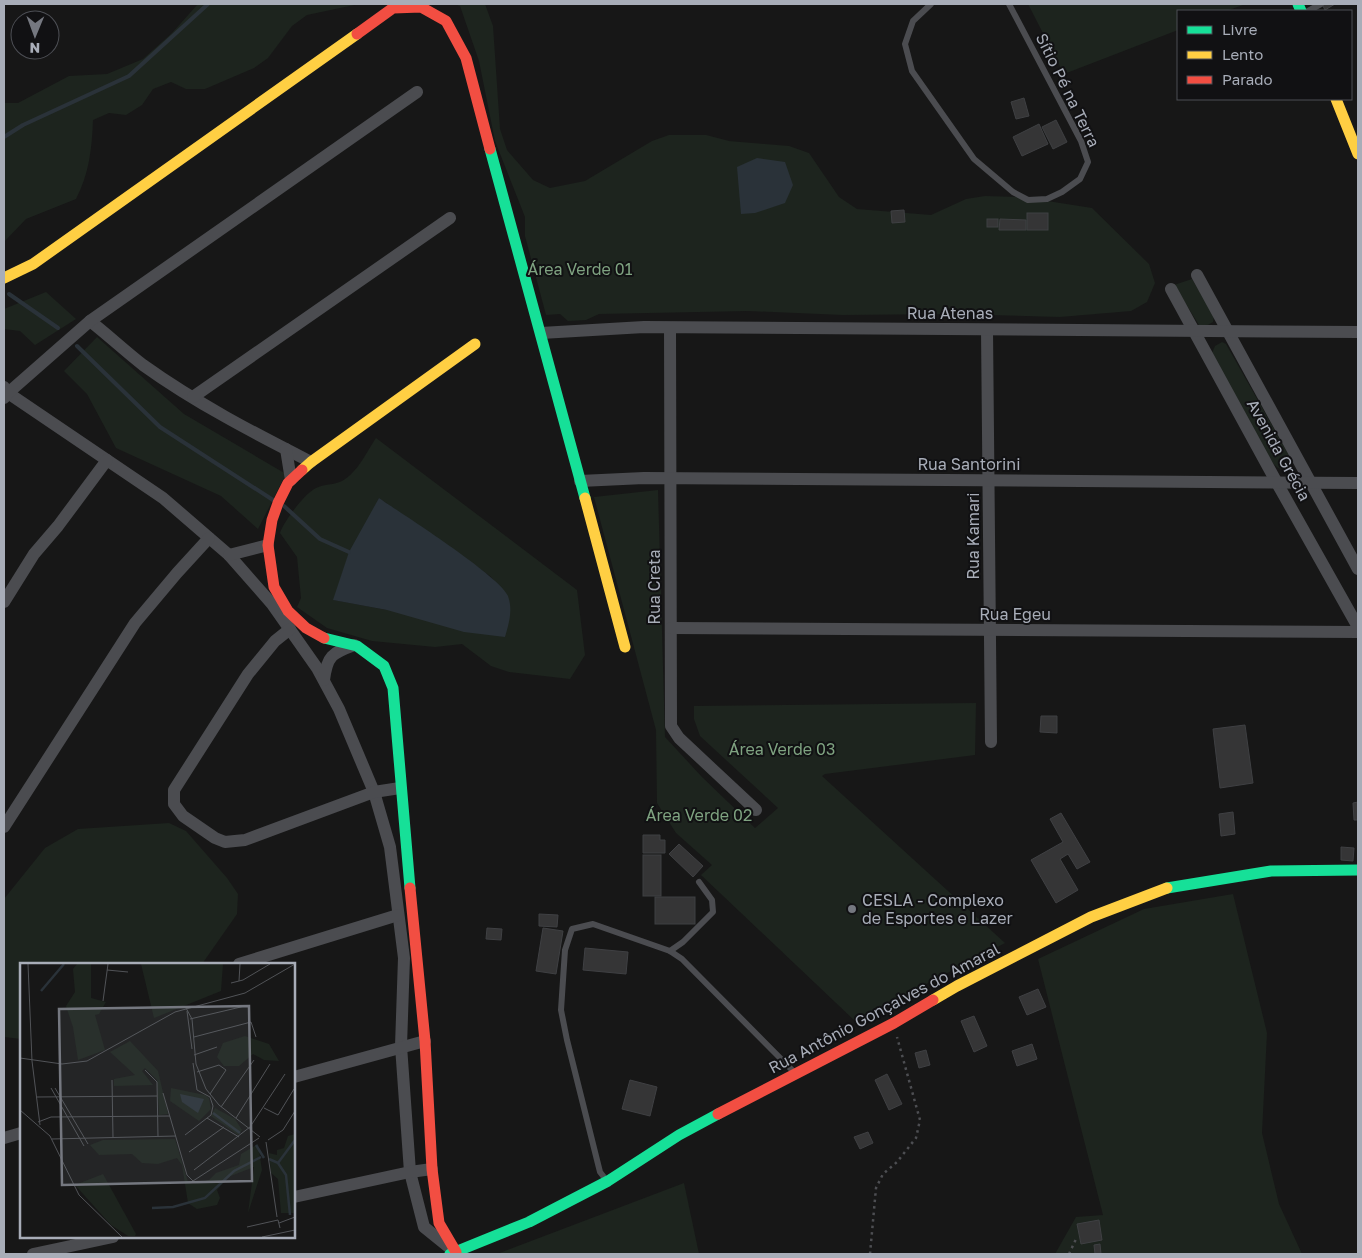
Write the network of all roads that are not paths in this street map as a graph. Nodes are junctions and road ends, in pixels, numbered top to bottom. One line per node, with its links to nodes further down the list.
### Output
1 (932, 4): 2 (lane, Sítio Pé na Terra)
2 (1009, 4)
3 (1321, 4): 4 (lane)
4 (1310, 10)
5 (417, 92): 12 (street)
6 (1336, 100): 7 (street)
7 (1358, 154)
8 (450, 218): 21 (street)
9 (1198, 275): 16 (street, Avenida Grécia)
10 (4, 278): 18 (street)
11 (1171, 289): 15 (street, Avenida Grécia)
12 (90, 321): 20 (street); 21 (street)
13 (670, 328): 14 (street, Rua Atenas); 18 (street, Rua Atenas); 25 (street, Rua Creta)
14 (988, 330): 15 (street, Rua Atenas); 27 (street, Rua Kamari)
15 (1195, 331): 16 (street, Rua Atenas); 29 (street, Avenida Grécia)
16 (1229, 332): 17 (street, Rua Atenas); 30 (street, Avenida Grécia)
17 (1358, 332)
18 (541, 333): 28 (street)
19 (475, 344): 24 (street)
20 (5, 393): 23 (street)
21 (193, 397): 22 (street)
22 (286, 450): 24 (street); 26 (street)
23 (107, 460): 32 (street); 36 (street)
24 (311, 462): 26 (street)
25 (670, 478): 27 (street, Rua Santorini); 28 (street, Rua Santorini); 38 (street, Rua Creta)
26 (291, 480): 33 (street)
27 (989, 480): 29 (street, Rua Santorini); 40 (street, Rua Kamari)
28 (580, 481): 43 (street)
29 (1277, 483): 30 (street, Rua Santorini); 37 (street, Avenida Grécia)
30 (1312, 483): 31 (street, Rua Santorini); 35 (street, Avenida Grécia)
31 (1358, 483)
32 (209, 538): 34 (street); 49 (street)
33 (268, 544): 34 (street); 42 (street)
34 (229, 554): 39 (street)
35 (1358, 569)
36 (4, 602)
37 (1358, 627)
38 (671, 628): 40 (street, Rua Egeu); 48 (street, Rua Creta)
39 (290, 630): 44 (street); 47 (street)
40 (990, 630): 41 (street, Rua Egeu); 45 (street, Rua Kamari)
41 (1358, 632)
42 (354, 646): 44 (street); 46 (street)
43 (625, 647)
44 (324, 680): 47 (street)
45 (991, 742)
46 (400, 788): 47 (street); 55 (street)
47 (374, 792): 52 (street)
48 (756, 810)
49 (4, 827)
50 (1358, 870): 57 (street, Rua Antônio Gonçalves do Amaral)
51 (699, 882): 53 (lane)
52 (398, 914): 54 (street); 56 (street)
53 (670, 951): 57 (lane); 63 (lane)
54 (242, 963)
55 (425, 1040): 56 (street); 61 (street)
56 (401, 1046): 58 (street); 62 (street)
57 (795, 1073): 63 (street, Rua Antônio Gonçalves do Amaral)
58 (295, 1077)
59 (20, 1134): 60 (street)
60 (4, 1138)
61 (432, 1169): 62 (street); 66 (street)
62 (410, 1172): 64 (street); 66 (street)
63 (608, 1181): 66 (street, Rua Antônio Gonçalves do Amaral)
64 (295, 1197)
65 (108, 1238): 67 (street)
66 (453, 1253)
67 (33, 1254)

